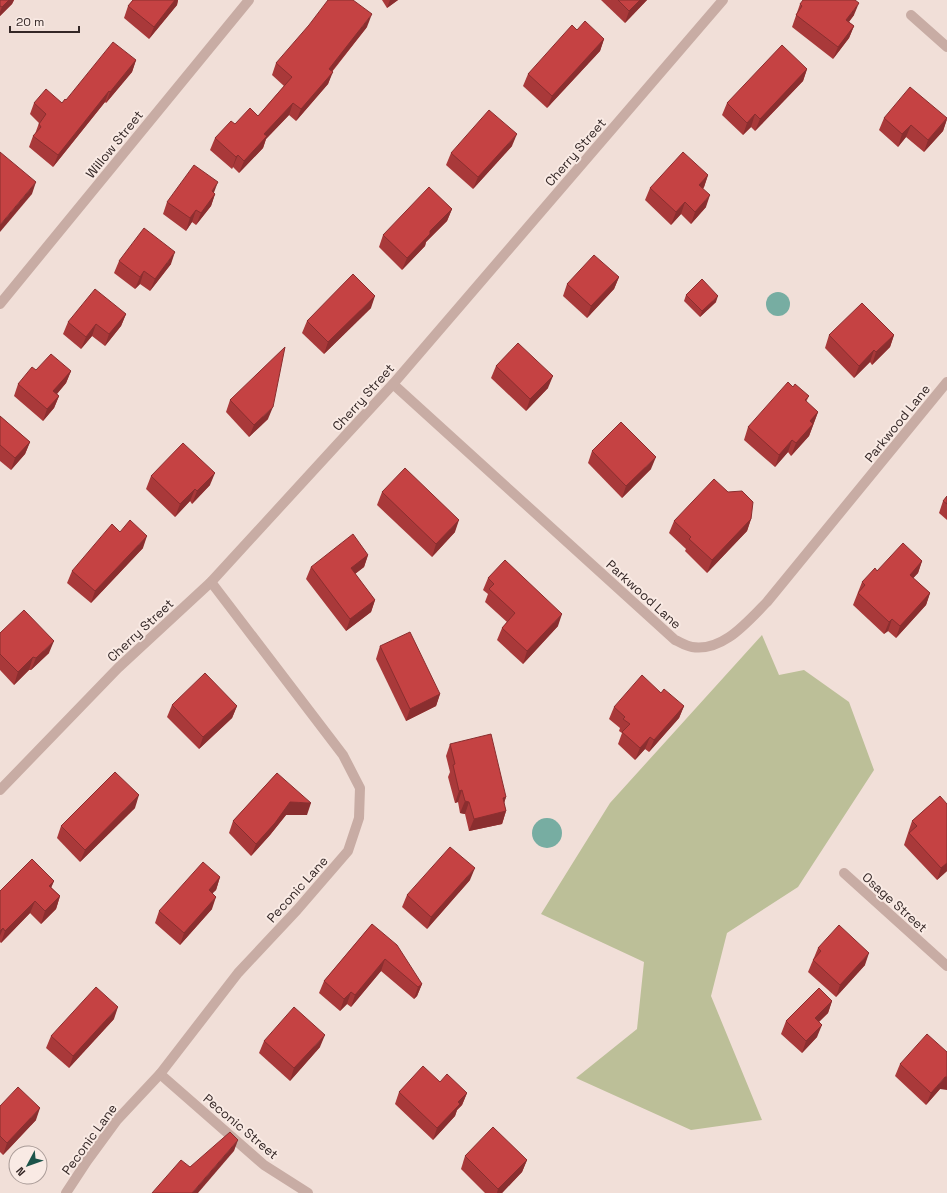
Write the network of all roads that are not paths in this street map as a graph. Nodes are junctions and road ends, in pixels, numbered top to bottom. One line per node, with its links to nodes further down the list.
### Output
1 (249, 0): 5 (street, Willow Street)
2 (723, 0): 7 (street, Cherry Street)
3 (911, 15): 4 (street)
4 (947, 47)
5 (0, 304)
6 (947, 382): 7 (street, Parkwood Lane)
7 (393, 384): 8 (street, Cherry Street)
8 (211, 582): 9 (street, Cherry Street); 12 (street, Peconic Lane)
9 (0, 790)
10 (844, 873): 11 (street, Osage Street)
11 (947, 966)
12 (160, 1074): 13 (street, Peconic Lane); 14 (street, Peconic Street)
13 (66, 1193)
14 (308, 1193)

